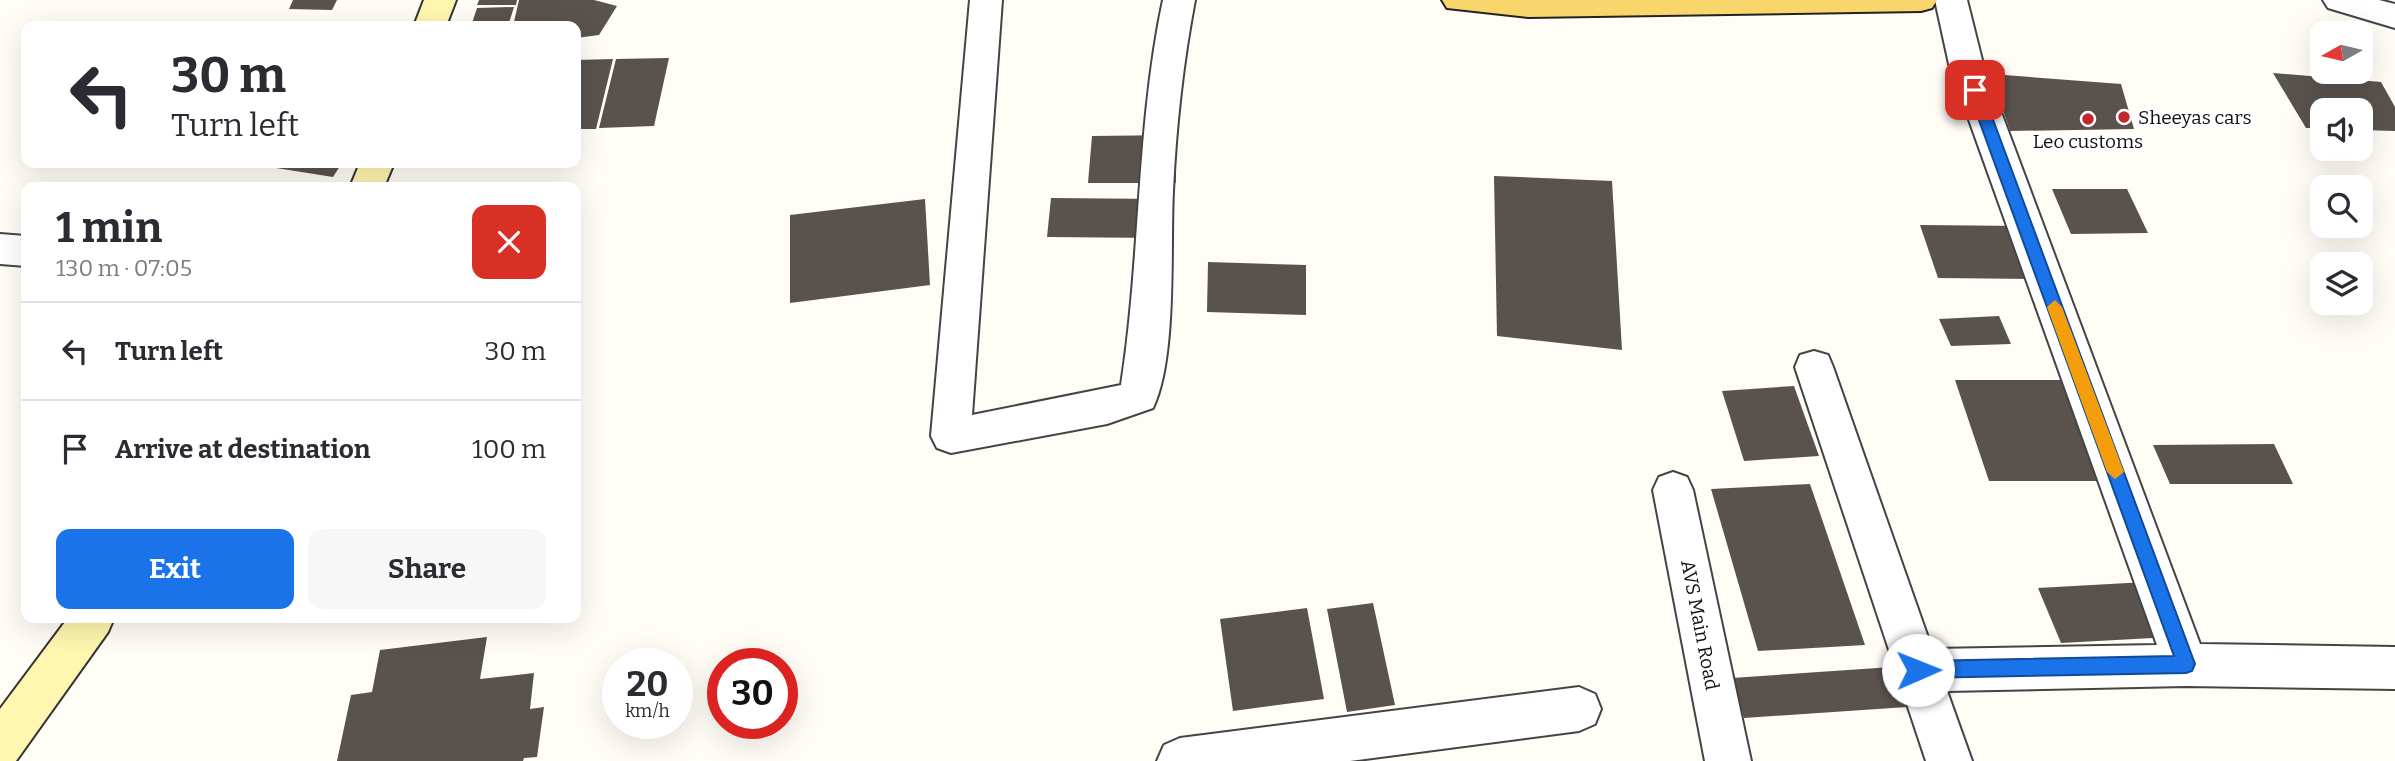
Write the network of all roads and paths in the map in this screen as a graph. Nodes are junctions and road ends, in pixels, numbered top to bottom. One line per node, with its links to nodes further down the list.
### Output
1 (440, 0): 9 (street)
2 (986, 0): 3 (street)
3 (1179, 0)
4 (1458, 0): 5 (main road)
5 (1921, 0)
6 (1951, 0): 15 (street)
7 (2339, 0): 8 (street)
8 (2395, 16)
9 (432, 21)
10 (0, 249): 11 (street)
11 (21, 251)
12 (1814, 367): 17 (street)
13 (1673, 490): 21 (street, AVS Main Road)
14 (89, 623): 19 (street)
15 (2186, 664): 16 (street); 17 (street)
16 (2395, 668)
17 (1918, 670): 22 (street)
18 (1579, 709): 20 (street)
19 (0, 746)
20 (1180, 761)
21 (1728, 761)
22 (1949, 761)

